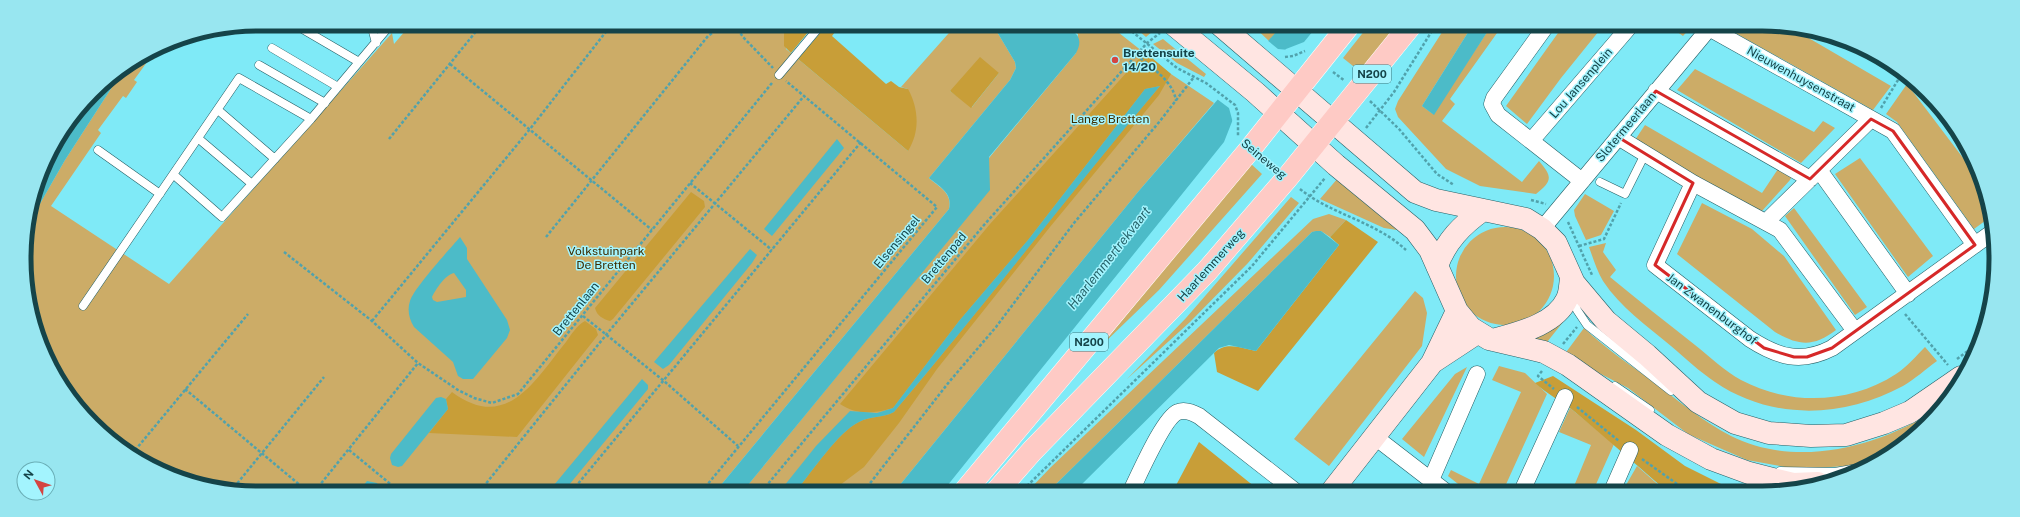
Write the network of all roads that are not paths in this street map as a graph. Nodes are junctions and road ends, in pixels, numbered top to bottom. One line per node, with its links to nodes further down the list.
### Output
1 (306, 31): 15 (lane)
2 (373, 31): 13 (lane)
3 (385, 31): 13 (lane)
4 (816, 31): 17 (lane)
5 (1181, 31): 23 (main road)
6 (1227, 31): 19 (main road)
7 (1345, 31): 19 (main road, N200)
8 (1406, 31): 26 (main road, Haarlemmerweg / N200)
9 (1542, 31): 29 (street)
10 (1626, 31): 29 (street, Lou Jansenplein)
11 (1707, 31): 20 (street, Slotermeerlaan)
12 (1717, 31): 25 (street, Nieuwenhuysenstraat)
13 (376, 43): 15 (lane)
14 (272, 48): 18 (lane)
15 (359, 62): 18 (lane)
16 (259, 65): 21 (lane)
17 (779, 75)
18 (338, 87): 21 (lane)
19 (1297, 91): 23 (main road, N200); 26 (main road)
20 (1656, 92): 27 (street, Slotermeerlaan); 35 (street)
21 (325, 103): 24 (lane)
22 (218, 110): 24 (lane); 28 (lane); 33 (lane)
23 (1279, 114): 30 (main road); 72 (main road, N200)
24 (311, 119): 33 (lane)
25 (1872, 119): 35 (street, Nieuwenhuysenstraat); 45 (street, Nieuwenhuysenstraat)
26 (1333, 123): 30 (main road, Haarlemmerweg / N200); 41 (main road)
27 (1618, 138): 32 (street); 36 (street, Slotermeerlaan)
28 (199, 139): 34 (lane); 39 (lane)
29 (1531, 141): 36 (street)
30 (1314, 146): 46 (main road); 73 (main road, Haarlemmerweg / N200)
31 (98, 150): 40 (lane)
32 (1645, 154): 37 (lane); 38 (street)
33 (275, 158): 39 (lane)
34 (174, 175): 39 (lane); 40 (lane)
35 (1815, 175): 42 (street, Nieuwenhuysenstraat); 48 (street)
36 (1582, 181): 43 (street, Slotermeerlaan)
37 (1600, 182)
38 (1693, 182): 42 (street); 51 (street, Jan Zwanenburghof)
39 (252, 184)
40 (160, 194): 49 (lane)
41 (1483, 210): 43 (main road); 46 (main road)
42 (1768, 221): 51 (street)
43 (1542, 228): 47 (main road)
44 (1988, 236): 45 (street, Jan Zwanenburghof)
45 (1975, 245): 48 (street, Jan Zwanenburghof)
46 (1437, 266): 50 (main road)
47 (1571, 278): 52 (main road); 54 (main road); 57 (lane)
48 (1902, 298): 51 (street, Jan Zwanenburghof)
49 (83, 306)
50 (1457, 311): 52 (main road); 53 (main road)
51 (1856, 331)
52 (1485, 337): 53 (main road); 56 (main road)
53 (1432, 363): 65 (main road)
54 (1955, 371)
55 (1477, 374): 70 (street)
56 (1580, 374): 61 (lane); 71 (main road)
57 (1675, 394)
58 (1565, 397): 78 (street)
59 (1686, 403): 64 (lane)
60 (1933, 409): 62 (lane)
61 (1654, 413)
62 (1917, 418)
63 (1679, 432): 69 (lane)
64 (1749, 436)
65 (1375, 437): 70 (street); 76 (main road)
66 (1859, 440): 67 (lane)
67 (1832, 444)
68 (1630, 450): 79 (street)
69 (1846, 470)
70 (1431, 480): 77 (street)
71 (1792, 484)
72 (970, 486)
73 (1001, 486)
74 (1134, 486): 75 (street)
75 (1289, 486)
76 (1336, 486)
77 (1438, 486)
78 (1524, 486)
79 (1614, 486)

